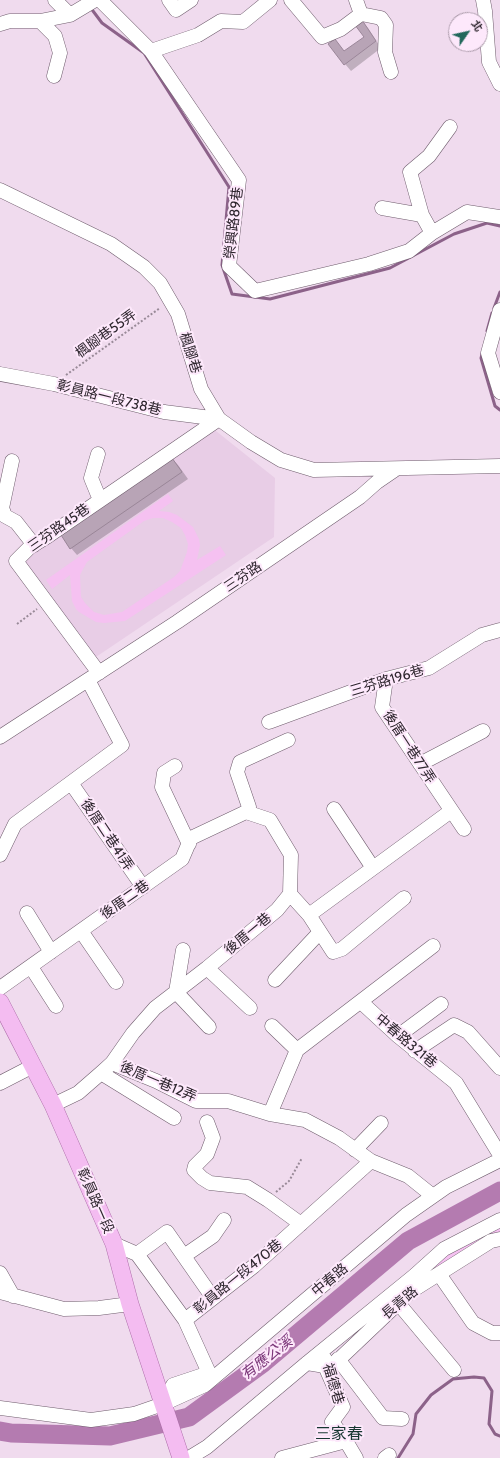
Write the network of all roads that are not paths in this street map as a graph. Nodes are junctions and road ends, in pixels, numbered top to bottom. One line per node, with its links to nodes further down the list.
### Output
1 (55, 0): 10 (street)
2 (96, 0): 10 (street)
3 (100, 0): 14 (street, 榮興路89巷)
4 (169, 0): 5 (street)
5 (191, 0)
6 (270, 0): 14 (street)
7 (291, 0): 11 (street)
8 (356, 0): 11 (street)
9 (483, 0): 17 (street)
10 (70, 14): 12 (street)
11 (361, 14): 15 (street)
12 (40, 21): 13 (street); 16 (street)
13 (0, 24)
14 (151, 51): 23 (street, 榮興路89巷)
15 (391, 72)
16 (54, 76)
17 (500, 84)
18 (450, 127): 21 (street)
19 (0, 190): 27 (street, 楓腳巷)
20 (382, 208): 21 (street)
21 (422, 215): 23 (street)
22 (500, 217): 23 (street, 榮興路89巷)
23 (432, 233)
24 (500, 310): 26 (street)
25 (0, 374): 27 (street, 彰員路一段738巷)
26 (500, 392)
27 (219, 419): 31 (street, 楓腳巷); 32 (street, 三芬路45巷)
28 (98, 454): 32 (street)
29 (12, 461): 33 (street)
30 (500, 466): 31 (street)
31 (396, 469): 35 (street, 三芬路)
32 (100, 500): 33 (street, 三芬路45巷)
33 (34, 545): 35 (street, 三芬路45巷)
34 (500, 630): 36 (street, 三芬路196巷)
35 (93, 676): 39 (street, 三芬路); 43 (street, 三芬路45巷)
36 (386, 679): 37 (street, 三芬路196巷); 41 (street, 後厝一巷77弄)
37 (269, 722)
38 (483, 731): 41 (street)
39 (0, 737)
40 (288, 740): 46 (street)
41 (420, 764): 45 (street, 後厝一巷77弄)
42 (175, 766): 48 (street)
43 (71, 783): 49 (street); 51 (street, 後厝二巷41弄)
44 (334, 809): 50 (street)
45 (451, 811): 47 (street, 後厝一巷77弄); 50 (street)
46 (246, 812): 48 (street, 後厝二巷); 52 (street)
47 (464, 829)
48 (189, 844): 51 (street, 後厝二巷)
49 (0, 856)
50 (373, 868): 55 (street)
51 (143, 887): 56 (street, 後厝二巷)
52 (290, 894): 55 (street); 62 (street, 後厝一巷)
53 (404, 898): 57 (street)
54 (27, 913): 60 (street)
55 (309, 915): 57 (street)
56 (81, 931): 60 (street, 後厝二巷); 64 (street)
57 (320, 932): 63 (street)
58 (433, 946): 68 (street, 中春路321巷)
59 (183, 950): 66 (street)
60 (52, 952): 61 (street, 後厝二巷)
61 (30, 967): 65 (street, 後厝二巷); 70 (street)
62 (207, 968): 66 (street, 後厝一巷); 71 (street)
63 (274, 980)
64 (116, 982)
65 (0, 988)
66 (176, 992): 73 (street); 77 (street, 後厝一巷)
67 (0, 1002): 78 (main road, 彰員路一段)
68 (361, 1002): 74 (street, 中春路321巷); 75 (street)
69 (441, 1004): 74 (street)
70 (56, 1006)
71 (250, 1008)
72 (272, 1026): 75 (street)
73 (209, 1027)
74 (398, 1036): 76 (street, 中春路321巷)
75 (297, 1050): 83 (street)
76 (415, 1050): 79 (street); 88 (street, 中春路321巷)
77 (112, 1063): 80 (street, 後厝一巷); 83 (street, 後厝一巷12弄)
78 (33, 1066): 81 (street); 82 (main road, 彰員路一段)
79 (500, 1068)
80 (101, 1073): 82 (street, 後厝一巷); 84 (street)
81 (0, 1083)
82 (53, 1105): 96 (main road, 彰員路一段)
83 (270, 1114): 87 (street, 後厝一巷12弄)
84 (174, 1118)
85 (207, 1122): 94 (street)
86 (381, 1123): 87 (street)
87 (355, 1150): 90 (street, 後厝一巷12弄)
88 (500, 1155)
89 (500, 1160): 91 (street, 中春路)
90 (371, 1161): 91 (street, 後厝一巷12弄); 94 (street, 彰員路一段470巷)
91 (432, 1196): 112 (street, 中春路)
92 (224, 1220): 98 (street)
93 (500, 1220): 107 (street)
94 (301, 1224): 102 (street, 彰員路一段470巷)
95 (500, 1239): 100 (street, 長青路)
96 (114, 1244): 97 (street); 104 (main road, 彰員路一段)
97 (137, 1254): 98 (street); 105 (street, 彰員路一段470巷)
98 (184, 1256): 102 (street)
99 (0, 1273): 101 (street)
100 (439, 1274): 103 (street, 長青路); 106 (street)
101 (7, 1294): 104 (street)
102 (213, 1298): 105 (street, 彰員路一段470巷)
103 (398, 1303): 108 (street, 長青路); 111 (street)
104 (130, 1304): 112 (main road, 彰員路一段)
105 (185, 1320): 112 (street)
106 (500, 1333)
107 (325, 1348): 109 (street); 110 (street, 福德巷)
108 (338, 1359): 110 (street, 長青路); 114 (street)
109 (307, 1363): 110 (street); 116 (street)
110 (325, 1366): 115 (street, 福德巷)
111 (454, 1370)
112 (164, 1407): 113 (street, 中春路); 116 (main road, 彰員路一段)
113 (0, 1408)
114 (402, 1419)
115 (346, 1441): 117 (street); 118 (street, 福德巷)
116 (183, 1455)
117 (282, 1458)
118 (356, 1458)

